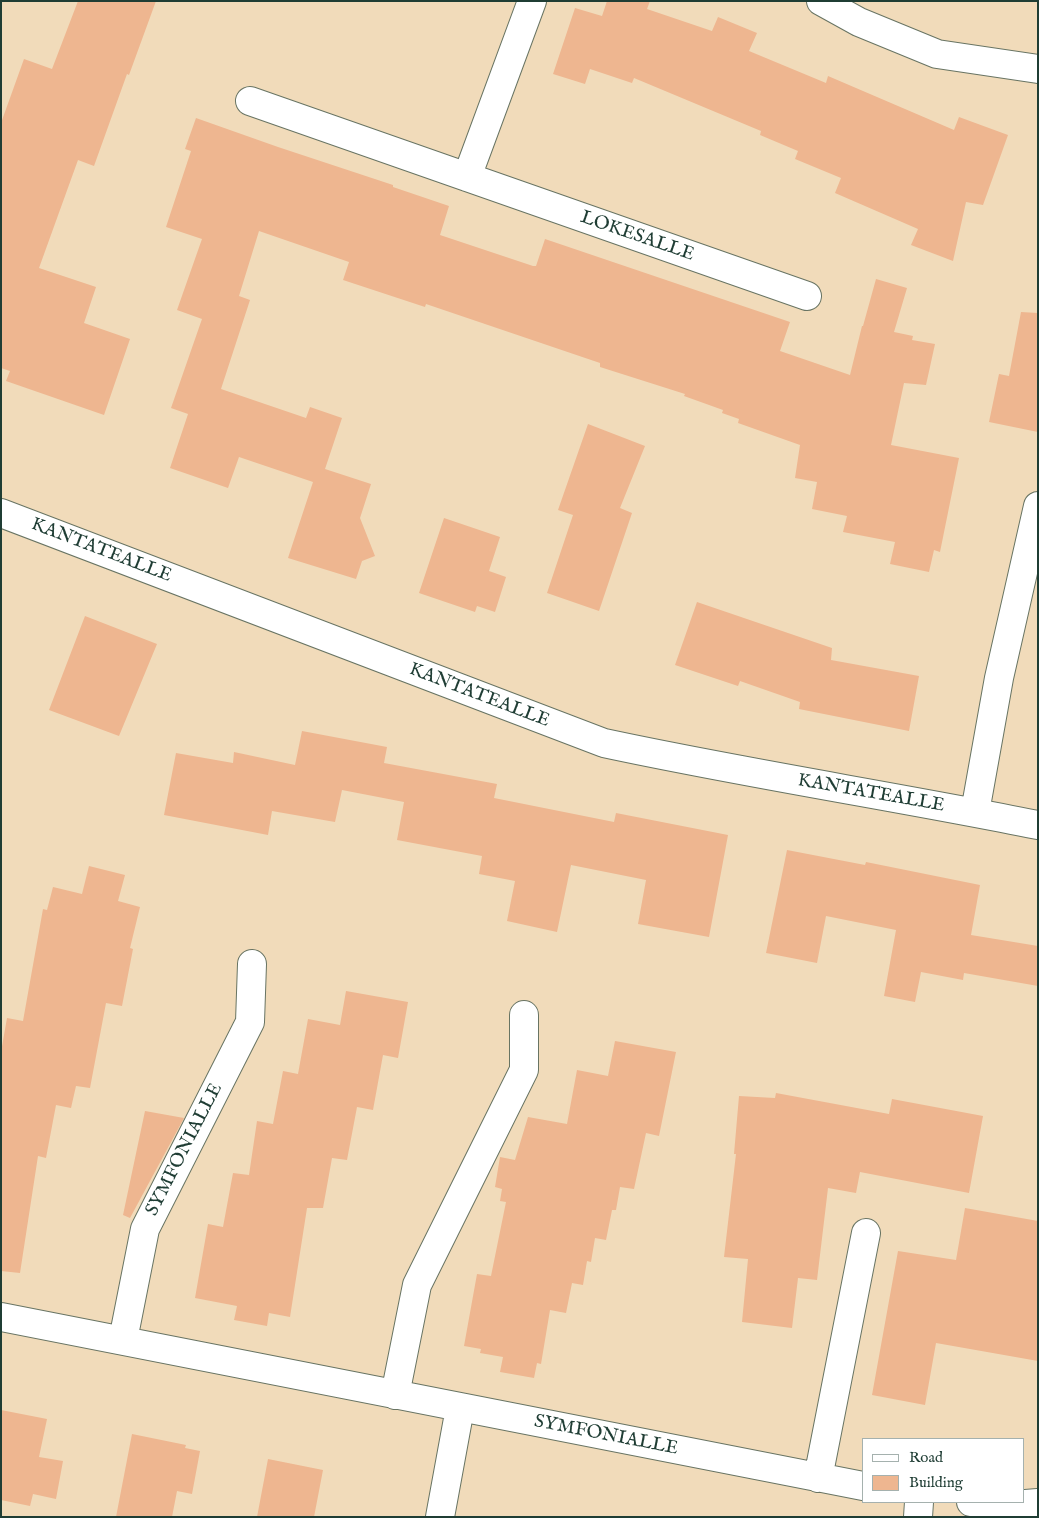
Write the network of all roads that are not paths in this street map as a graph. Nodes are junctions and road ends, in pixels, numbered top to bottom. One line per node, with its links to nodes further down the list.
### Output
1 (532, 1): 5 (street)
2 (821, 1): 3 (street)
3 (1038, 69)
4 (250, 101): 5 (street, LOKESALLE)
5 (467, 177): 6 (street, LOKESALLE)
6 (806, 296)
7 (1038, 506): 9 (street)
8 (1, 513): 9 (street, KANTATEALLE)
9 (976, 812): 10 (street, KANTATEALLE)
10 (1038, 825)
11 (252, 964): 15 (street, SYMFONIALLE)
12 (524, 1015): 16 (street)
13 (866, 1233): 18 (street)
14 (1, 1317): 15 (street, SYMFONIALLE)
15 (123, 1340): 16 (street, SYMFONIALLE)
16 (395, 1395): 17 (street, SYMFONIALLE)
17 (460, 1408): 18 (street, SYMFONIALLE); 23 (street)
18 (818, 1478): 19 (street, SYMFONIALLE)
19 (862, 1486)
20 (919, 1503): 24 (street)
21 (985, 1503): 22 (street)
22 (1038, 1503)
23 (440, 1517)
24 (918, 1517)

